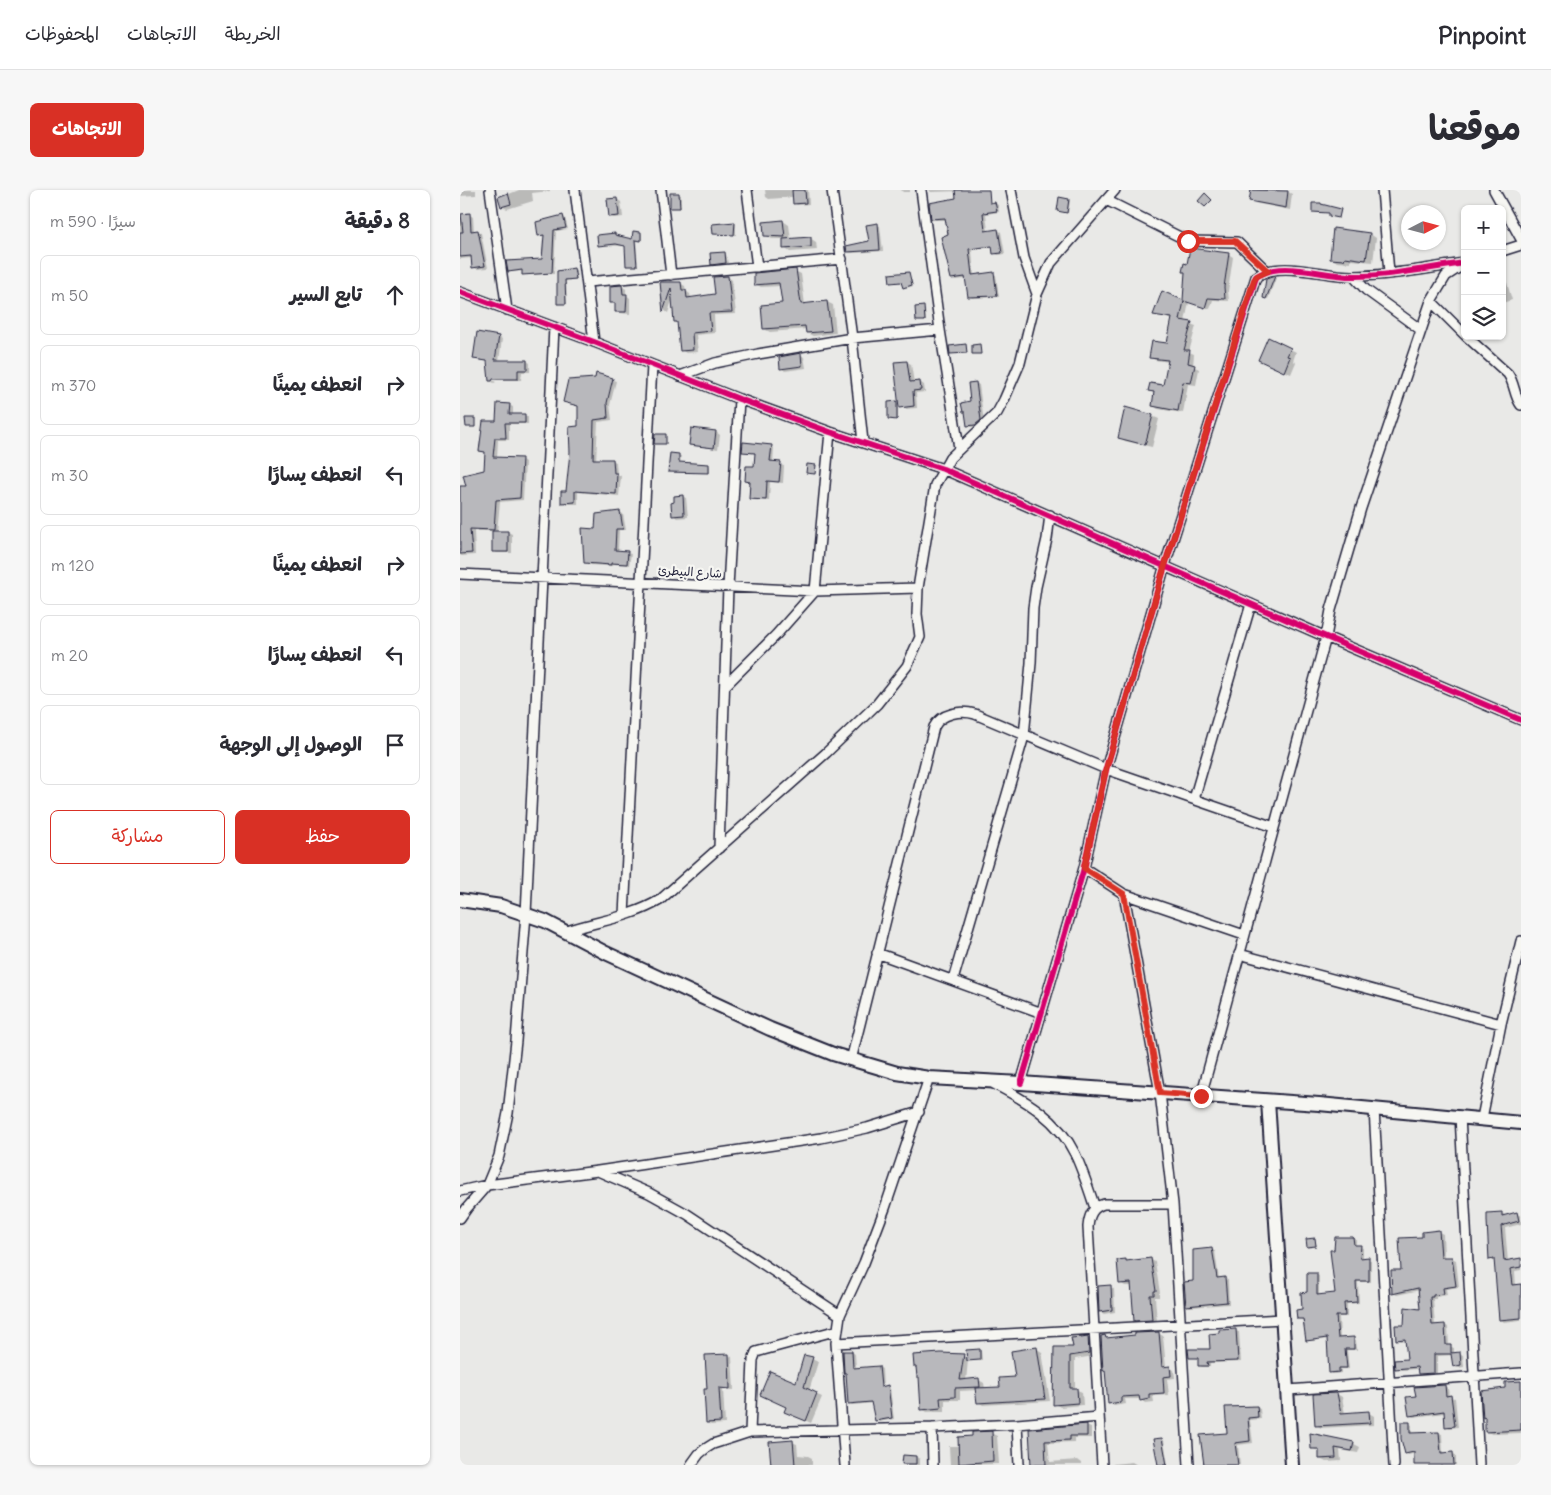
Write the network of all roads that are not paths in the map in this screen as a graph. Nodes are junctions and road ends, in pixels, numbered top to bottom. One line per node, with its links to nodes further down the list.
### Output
1 (490, 190): 27 (street)
2 (575, 190): 23 (street)
3 (661, 190): 21 (street)
4 (747, 190): 18 (street)
5 (832, 190): 15 (street)
6 (921, 190): 29 (street)
7 (1012, 190): 25 (street)
8 (1115, 190): 11 (street)
9 (1382, 190): 20 (street)
10 (1494, 190): 12 (street)
11 (1106, 200): 19 (street); 25 (street)
12 (1521, 239)
13 (1521, 245): 14 (street)
14 (1505, 250)
15 (842, 259): 18 (street); 32 (street)
16 (1461, 264): 20 (street)
17 (1461, 266): 26 (street)
18 (757, 267): 21 (street)
19 (1268, 271): 22 (street); 44 (street)
20 (1389, 273): 22 (street)
21 (671, 275): 23 (street)
22 (1353, 276): 30 (street)
23 (587, 282): 34 (street)
24 (460, 292): 27 (street)
25 (1037, 294): 41 (street)
26 (1431, 301): 30 (street); 31 (street)
27 (507, 310): 28 (street)
28 (554, 326): 34 (street); 46 (street)
29 (940, 330): 32 (street); 41 (street)
30 (1421, 330): 52 (street)
31 (1461, 332)
32 (852, 338): 36 (street); 40 (street)
33 (1470, 340): 38 (street)
34 (594, 342): 35 (street)
35 (652, 365): 36 (street); 47 (street)
36 (680, 376): 37 (street)
37 (739, 399): 39 (street); 48 (street)
38 (1521, 405)
39 (830, 432): 40 (street); 50 (street)
40 (863, 442): 42 (street)
41 (959, 448): 42 (street)
42 (943, 469): 43 (street); 49 (street)
43 (1050, 515): 44 (street); 55 (street)
44 (1165, 565): 51 (street); 56 (street)
45 (460, 574): 46 (street, شارع البيطرئ)
46 (543, 577): 47 (street, شارع البيطرئ); 63 (street)
47 (642, 582): 48 (street, شارع البيطرئ); 64 (street)
48 (728, 587): 50 (street, شارع البيطرئ); 53 (street)
49 (918, 588): 50 (street, شارع البيطرئ); 59 (street)
50 (815, 591): 53 (street)
51 (1251, 604): 52 (street); 57 (street)
52 (1326, 637): 54 (street); 58 (street)
53 (726, 685): 59 (street)
54 (1521, 720)
55 (1024, 736): 56 (street); 68 (street); 70 (street)
56 (1106, 769): 57 (street); 60 (street)
57 (1194, 798): 58 (street)
58 (1274, 827): 66 (street)
59 (719, 848): 64 (street)
60 (1084, 868): 61 (street); 71 (street)
61 (1124, 894): 66 (street); 77 (street)
62 (460, 900): 63 (main road)
63 (526, 914): 65 (main road); 86 (street)
64 (624, 916): 65 (street)
65 (567, 932): 73 (main road)
66 (1244, 935): 69 (street)
67 (1521, 941): 72 (street)
68 (877, 952): 70 (street); 73 (street)
69 (1239, 954): 72 (street); 78 (street)
70 (953, 980): 71 (street)
71 (1042, 1013): 76 (street)
72 (1501, 1024): 83 (street)
73 (851, 1060): 74 (main road)
74 (929, 1078): 75 (main road); 81 (street)
75 (989, 1081): 76 (main road); 89 (street)
76 (1022, 1082): 77 (main road)
77 (1160, 1093): 78 (main road); 88 (street)
78 (1201, 1096): 79 (main road)
79 (1268, 1101): 80 (main road); 92 (main road)
80 (1374, 1109): 82 (main road); 99 (street)
81 (919, 1112): 85 (street); 91 (street)
82 (1460, 1116): 83 (main road); 98 (street)
83 (1482, 1118): 84 (main road)
84 (1521, 1123)
85 (598, 1171): 86 (street); 91 (street)
86 (487, 1185): 87 (street); 90 (street)
87 (460, 1191)
88 (1173, 1204): 89 (street); 93 (street)
89 (1095, 1208): 94 (street)
90 (460, 1218)
91 (840, 1315): 95 (street)
92 (1283, 1319): 93 (street); 100 (main road)
93 (1180, 1326): 94 (street); 111 (street)
94 (1093, 1329): 96 (street); 101 (street)
95 (838, 1330): 96 (street); 105 (street)
96 (836, 1343): 104 (street)
97 (1521, 1373): 98 (street)
98 (1474, 1376): 99 (street); 114 (street)
99 (1388, 1382): 100 (street); 113 (street)
100 (1288, 1390): 112 (main road)
101 (1099, 1417): 102 (street); 110 (street)
102 (1017, 1424): 103 (street); 109 (street)
103 (932, 1428): 104 (street); 108 (street)
104 (843, 1429): 105 (street); 107 (street)
105 (750, 1432): 106 (street)
106 (691, 1465)
107 (845, 1465)
108 (933, 1465)
109 (1019, 1465)
110 (1102, 1465)
111 (1189, 1465)
112 (1292, 1465)
113 (1394, 1465)
114 (1479, 1465)

